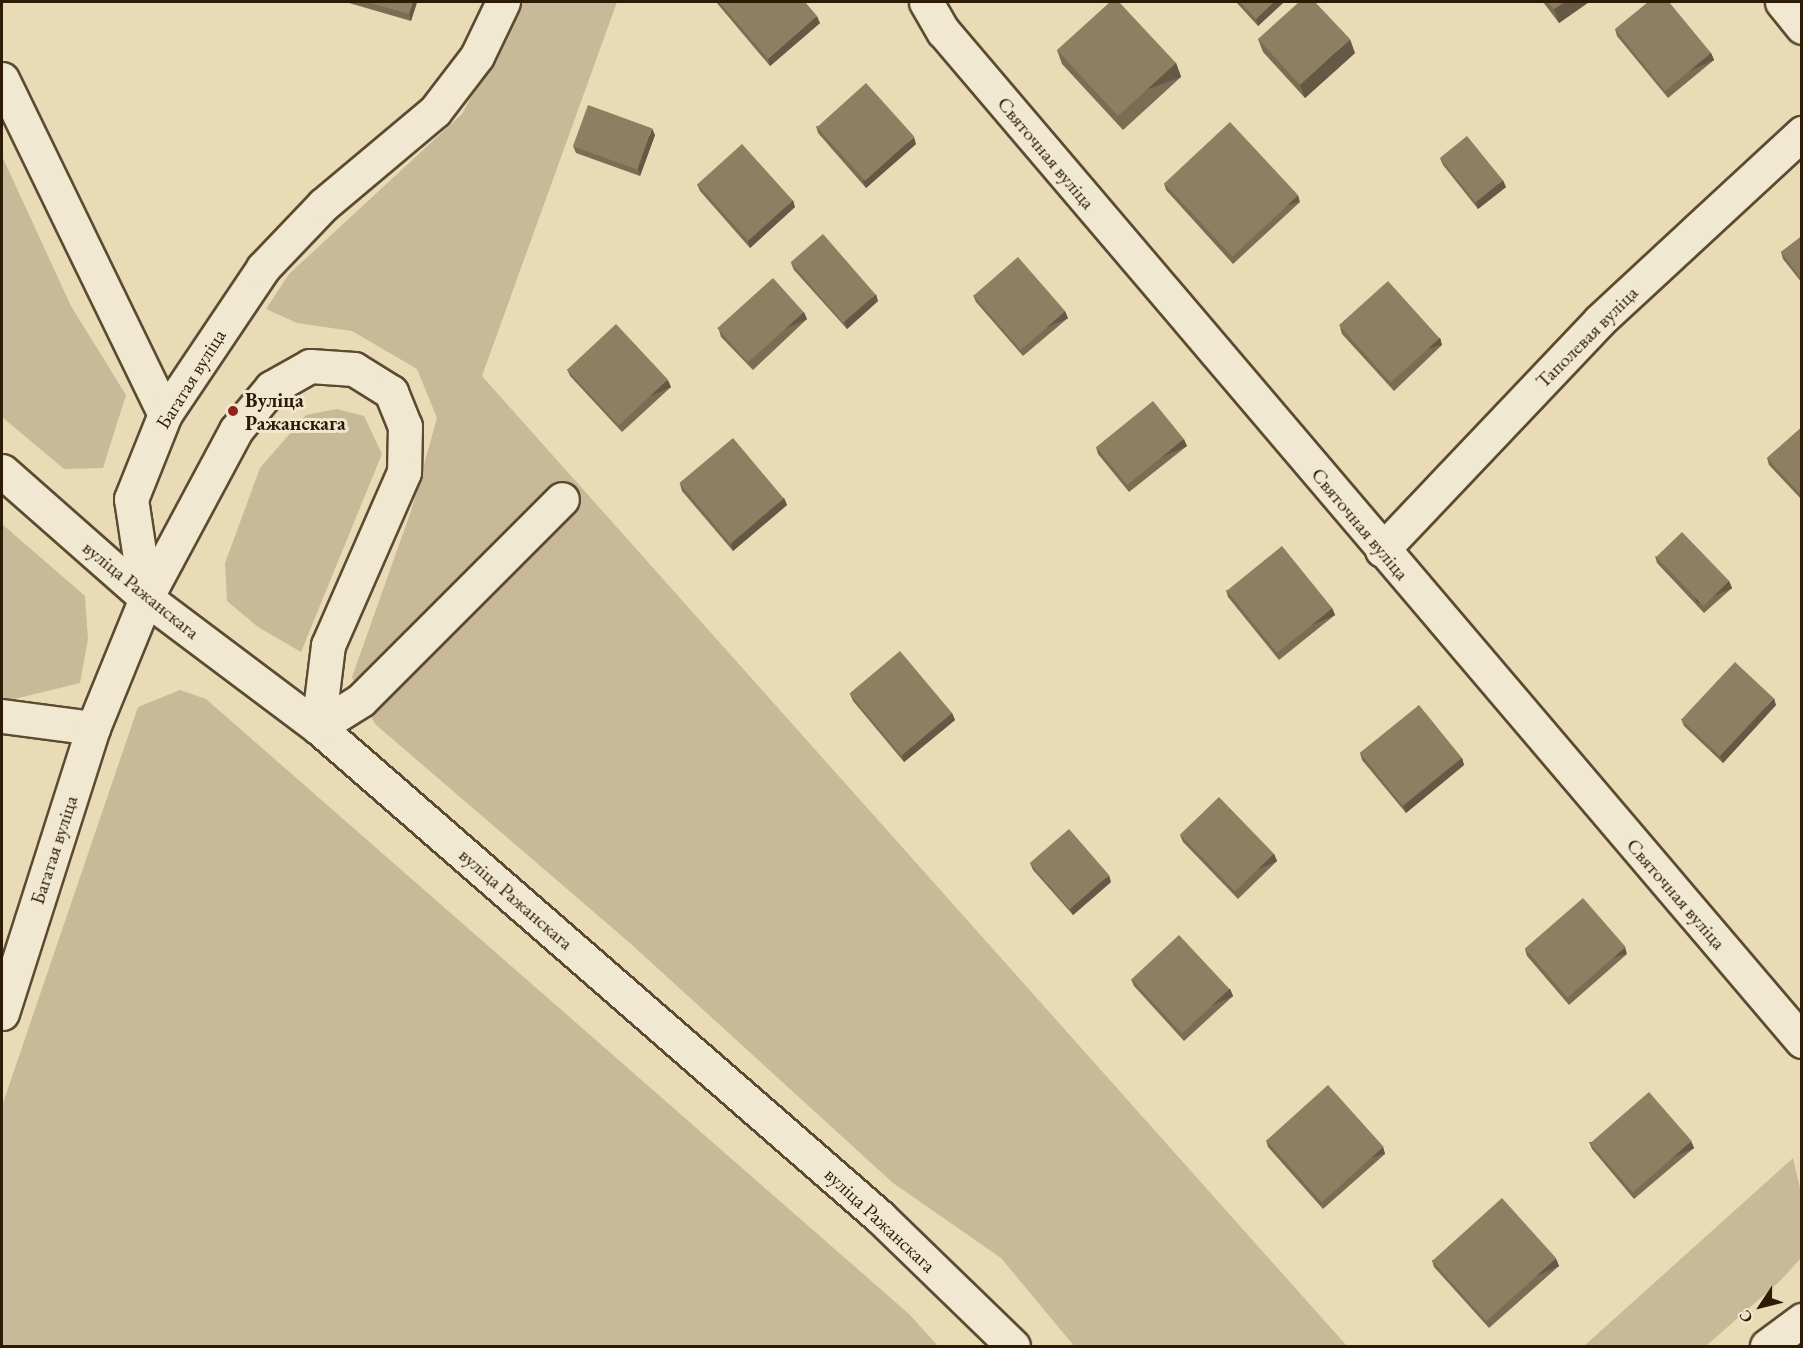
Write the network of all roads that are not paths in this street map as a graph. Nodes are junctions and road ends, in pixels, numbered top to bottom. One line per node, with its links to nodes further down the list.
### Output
1 (503, 2): 7 (street, Багатая вуліца)
2 (926, 2): 10 (street, Святочная вуліца)
3 (1782, 2): 4 (street)
4 (1802, 27)
5 (2, 79): 7 (street)
6 (1802, 133): 10 (street, Таполевая вуліца)
7 (165, 414): 11 (street, Багатая вуліца)
8 (2, 471): 11 (street, вуліца Ражанскага)
9 (562, 499): 13 (street)
10 (1382, 550): 16 (street, Святочная вуліца)
11 (146, 598): 13 (street, вуліца Ражанскага); 13 (street); 14 (street, Багатая вуліца)
12 (2, 716): 14 (street)
13 (318, 727): 18 (street, вуліца Ражанскага)
14 (93, 728): 15 (street, Багатая вуліца)
15 (2, 1013)
16 (1802, 1041)
17 (1802, 1320): 19 (street)
18 (1013, 1347)
19 (1767, 1347)

